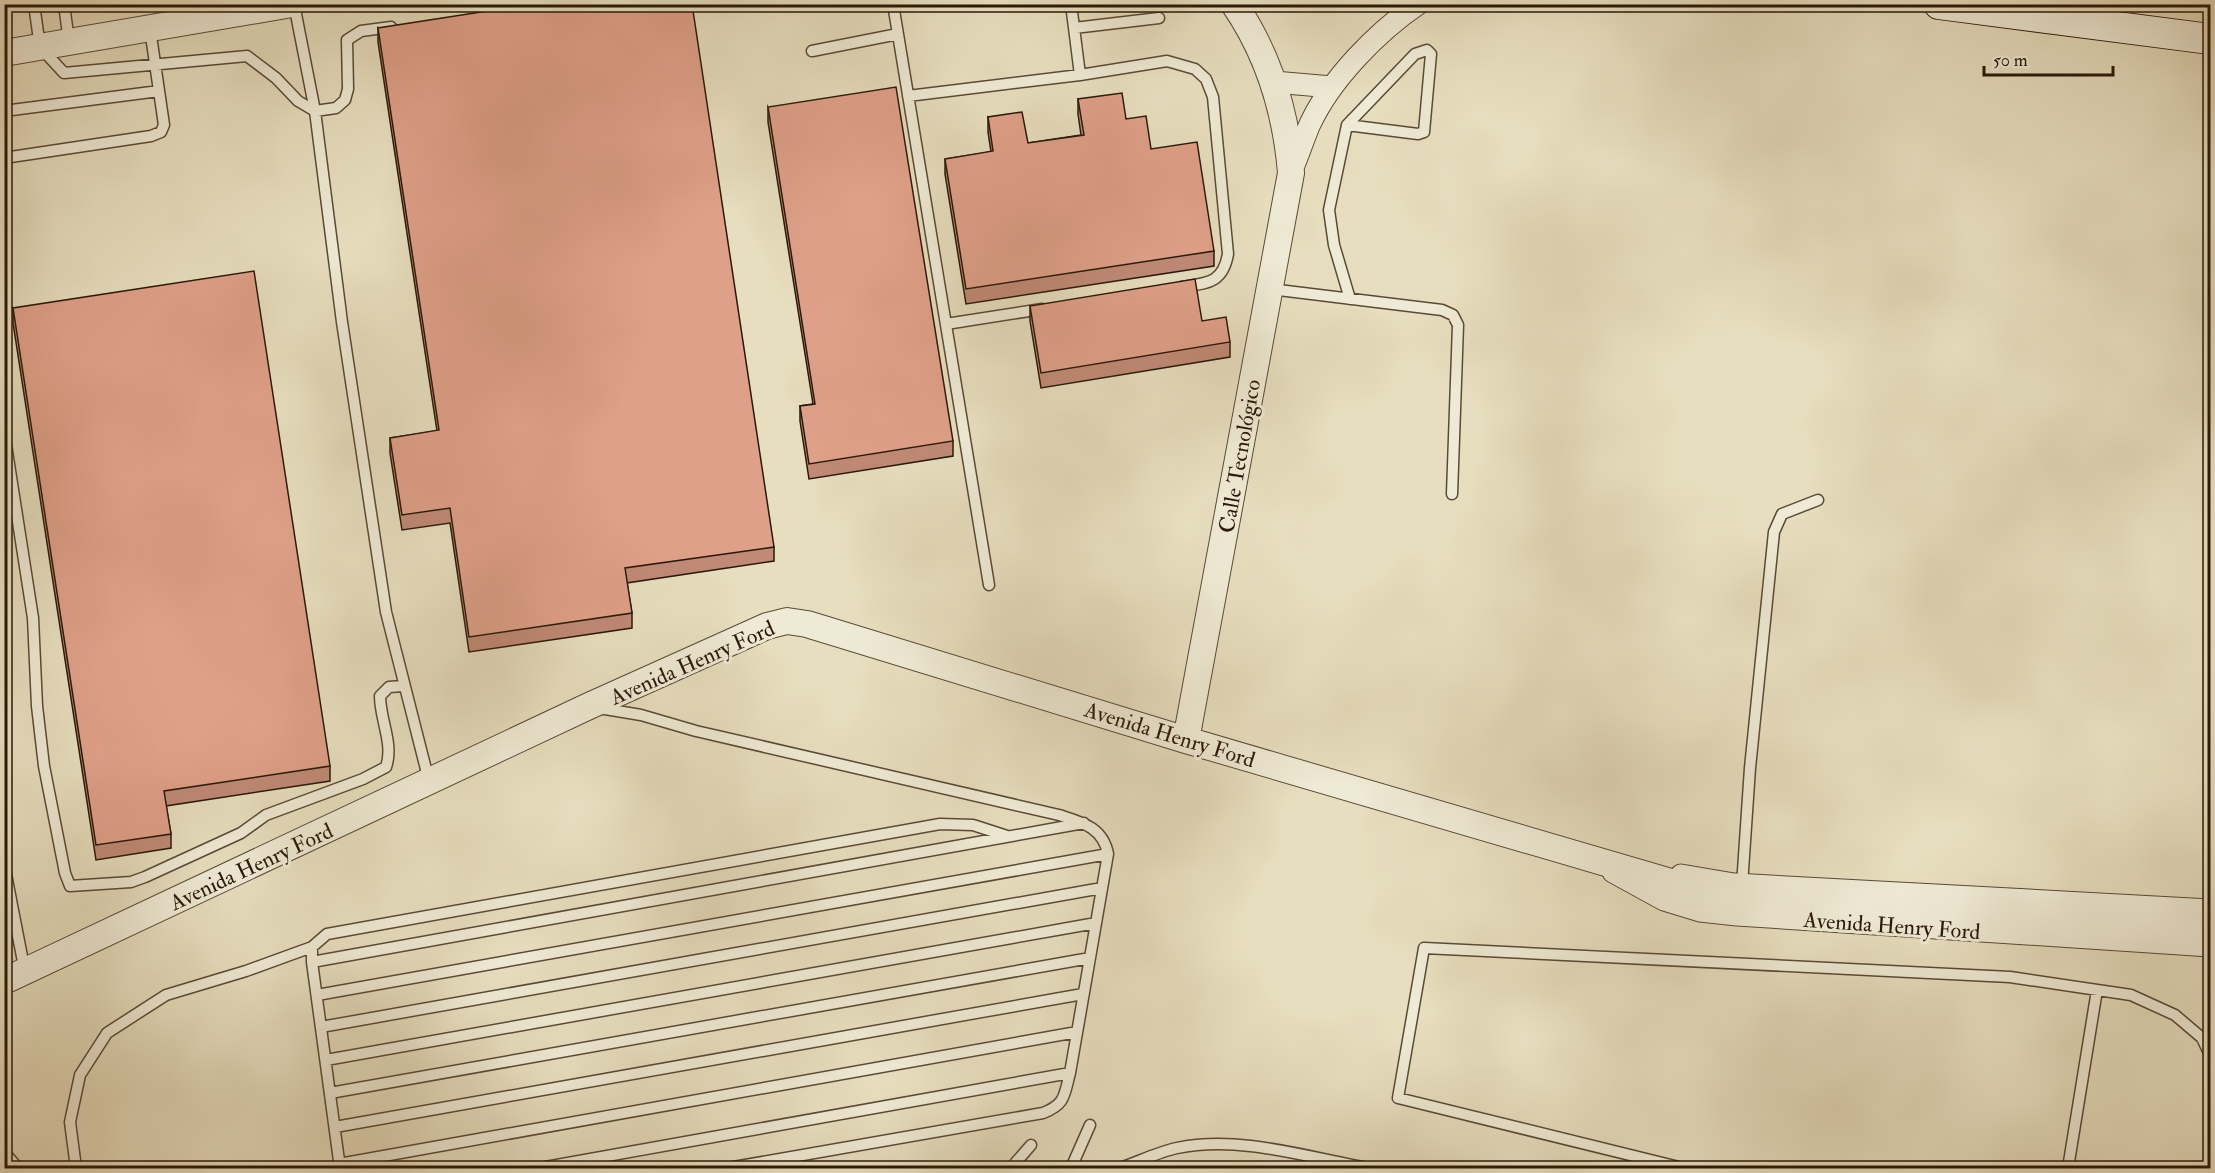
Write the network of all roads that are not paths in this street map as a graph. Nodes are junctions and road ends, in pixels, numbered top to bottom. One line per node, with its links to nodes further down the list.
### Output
1 (34, 4): 17 (lane)
2 (64, 4): 16 (lane)
3 (293, 4): 12 (street); 27 (lane)
4 (893, 4): 14 (lane)
5 (1071, 4): 13 (lane)
6 (1234, 4): 22 (street, Calle Tecnológico)
7 (1418, 4): 9 (street, Calle Tecnológico)
8 (1939, 4): 15 (main road)
9 (1392, 14): 23 (street, Calle Tecnológico)
10 (1160, 18): 13 (lane)
11 (402, 26): 27 (lane)
12 (150, 28): 16 (street); 20 (lane)
13 (1074, 28): 21 (lane)
14 (898, 34): 18 (lane); 25 (lane)
15 (2211, 39)
16 (69, 42): 17 (street)
17 (40, 47): 19 (street); 20 (lane)
18 (813, 51)
19 (4, 53)
20 (155, 63): 24 (lane); 27 (lane)
21 (1080, 75): 25 (lane); 31 (lane)
22 (1274, 82): 23 (street); 30 (street, Calle Tecnológico)
23 (1332, 87): 30 (street, Calle Tecnológico)
24 (159, 91): 26 (lane); 29 (lane)
25 (908, 96): 35 (lane)
26 (4, 111)
27 (315, 111): 40 (lane)
28 (1347, 125): 28 (lane); 33 (lane)
29 (4, 158)
30 (1291, 173): 32 (street, Calle Tecnológico)
31 (1170, 289)
32 (1270, 289): 33 (lane); 42 (street, Calle Tecnológico)
33 (1350, 299): 37 (lane)
34 (1052, 308): 35 (lane)
35 (946, 324): 39 (lane)
36 (4, 432): 40 (lane)
37 (1452, 495)
38 (1818, 500): 49 (lane)
39 (988, 585)
40 (403, 686): 43 (lane)
41 (590, 706): 42 (street, Avenida Henry Ford); 43 (street, Avenida Henry Ford); 44 (lane)
42 (1186, 740): 47 (street, Avenida Henry Ford)
43 (429, 782): 58 (street, Avenida Henry Ford)
44 (1084, 823): 45 (lane); 46 (lane)
45 (1007, 836): 55 (lane); 57 (lane)
46 (1108, 854): 50 (lane); 61 (lane)
47 (1586, 858): 49 (street, Avenida Henry Ford); 53 (street, Avenida Henry Ford); 54 (street, Avenida Henry Ford)
48 (4, 864): 58 (lane)
49 (1742, 885): 51 (street, Avenida Henry Ford)
50 (1102, 888): 52 (lane); 62 (lane)
51 (2211, 909)
52 (1096, 923): 56 (lane); 65 (lane)
53 (2211, 933)
54 (2211, 946)
55 (312, 947): 57 (lane); 74 (lane)
56 (1090, 958): 60 (lane); 67 (lane)
57 (312, 962): 61 (lane)
58 (15, 976)
59 (2097, 990): 64 (lane); 81 (lane); 82 (lane)
60 (1083, 994): 63 (lane); 69 (lane)
61 (317, 995): 62 (lane)
62 (321, 1028): 65 (lane)
63 (1077, 1032): 66 (lane); 72 (lane)
64 (2211, 1055)
65 (326, 1060): 67 (lane)
66 (1070, 1072): 75 (lane); 76 (lane)
67 (330, 1093): 69 (lane)
68 (1090, 1125): 78 (lane)
69 (335, 1127): 72 (lane)
70 (1031, 1145): 77 (lane)
71 (4, 1152): 73 (lane)
72 (340, 1166)
73 (18, 1168)
74 (76, 1168)
75 (540, 1168)
76 (728, 1168)
77 (1011, 1168)
78 (1071, 1168)
79 (1120, 1168): 80 (lane)
80 (1368, 1168)
81 (1683, 1168)
82 (2068, 1168)

